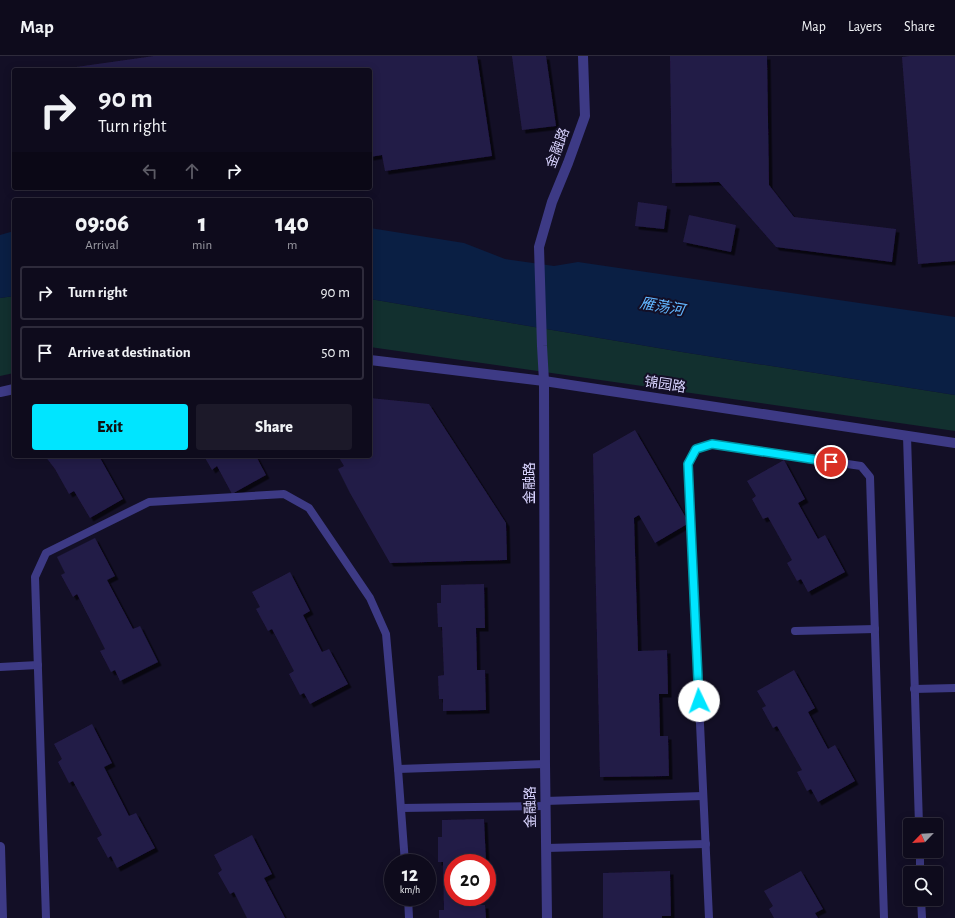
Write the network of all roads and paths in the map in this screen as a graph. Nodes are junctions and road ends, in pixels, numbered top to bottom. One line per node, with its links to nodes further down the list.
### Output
1 (583, 56): 3 (street, 金融路)
2 (372, 360): 3 (street, 锦园路)
3 (544, 381): 6 (street, 锦园路); 14 (street, 金融路)
4 (12, 389): 5 (street)
5 (0, 392)
6 (907, 436): 7 (street, 锦园路); 13 (lane)
7 (955, 443)
8 (875, 629): 9 (lane); 16 (lane); 31 (lane)
9 (795, 631)
10 (38, 665): 11 (lane); 15 (lane); 27 (lane)
11 (0, 667)
12 (955, 688): 13 (lane)
13 (914, 690): 19 (lane)
14 (545, 764): 15 (lane); 17 (street, 金融路)
15 (398, 769): 18 (lane)
16 (703, 796): 17 (lane); 20 (lane)
17 (545, 803): 18 (lane); 22 (street, 金融路)
18 (401, 808): 23 (lane)
19 (919, 818)
20 (706, 844): 22 (lane); 30 (lane)
21 (0, 847): 26 (street)
22 (546, 848): 29 (street, 金融路)
23 (404, 854)
24 (408, 906): 28 (lane)
25 (921, 906): 32 (lane)
26 (2, 918)
27 (46, 918)
28 (409, 918)
29 (547, 918)
30 (709, 918)
31 (884, 918)
32 (922, 918)

